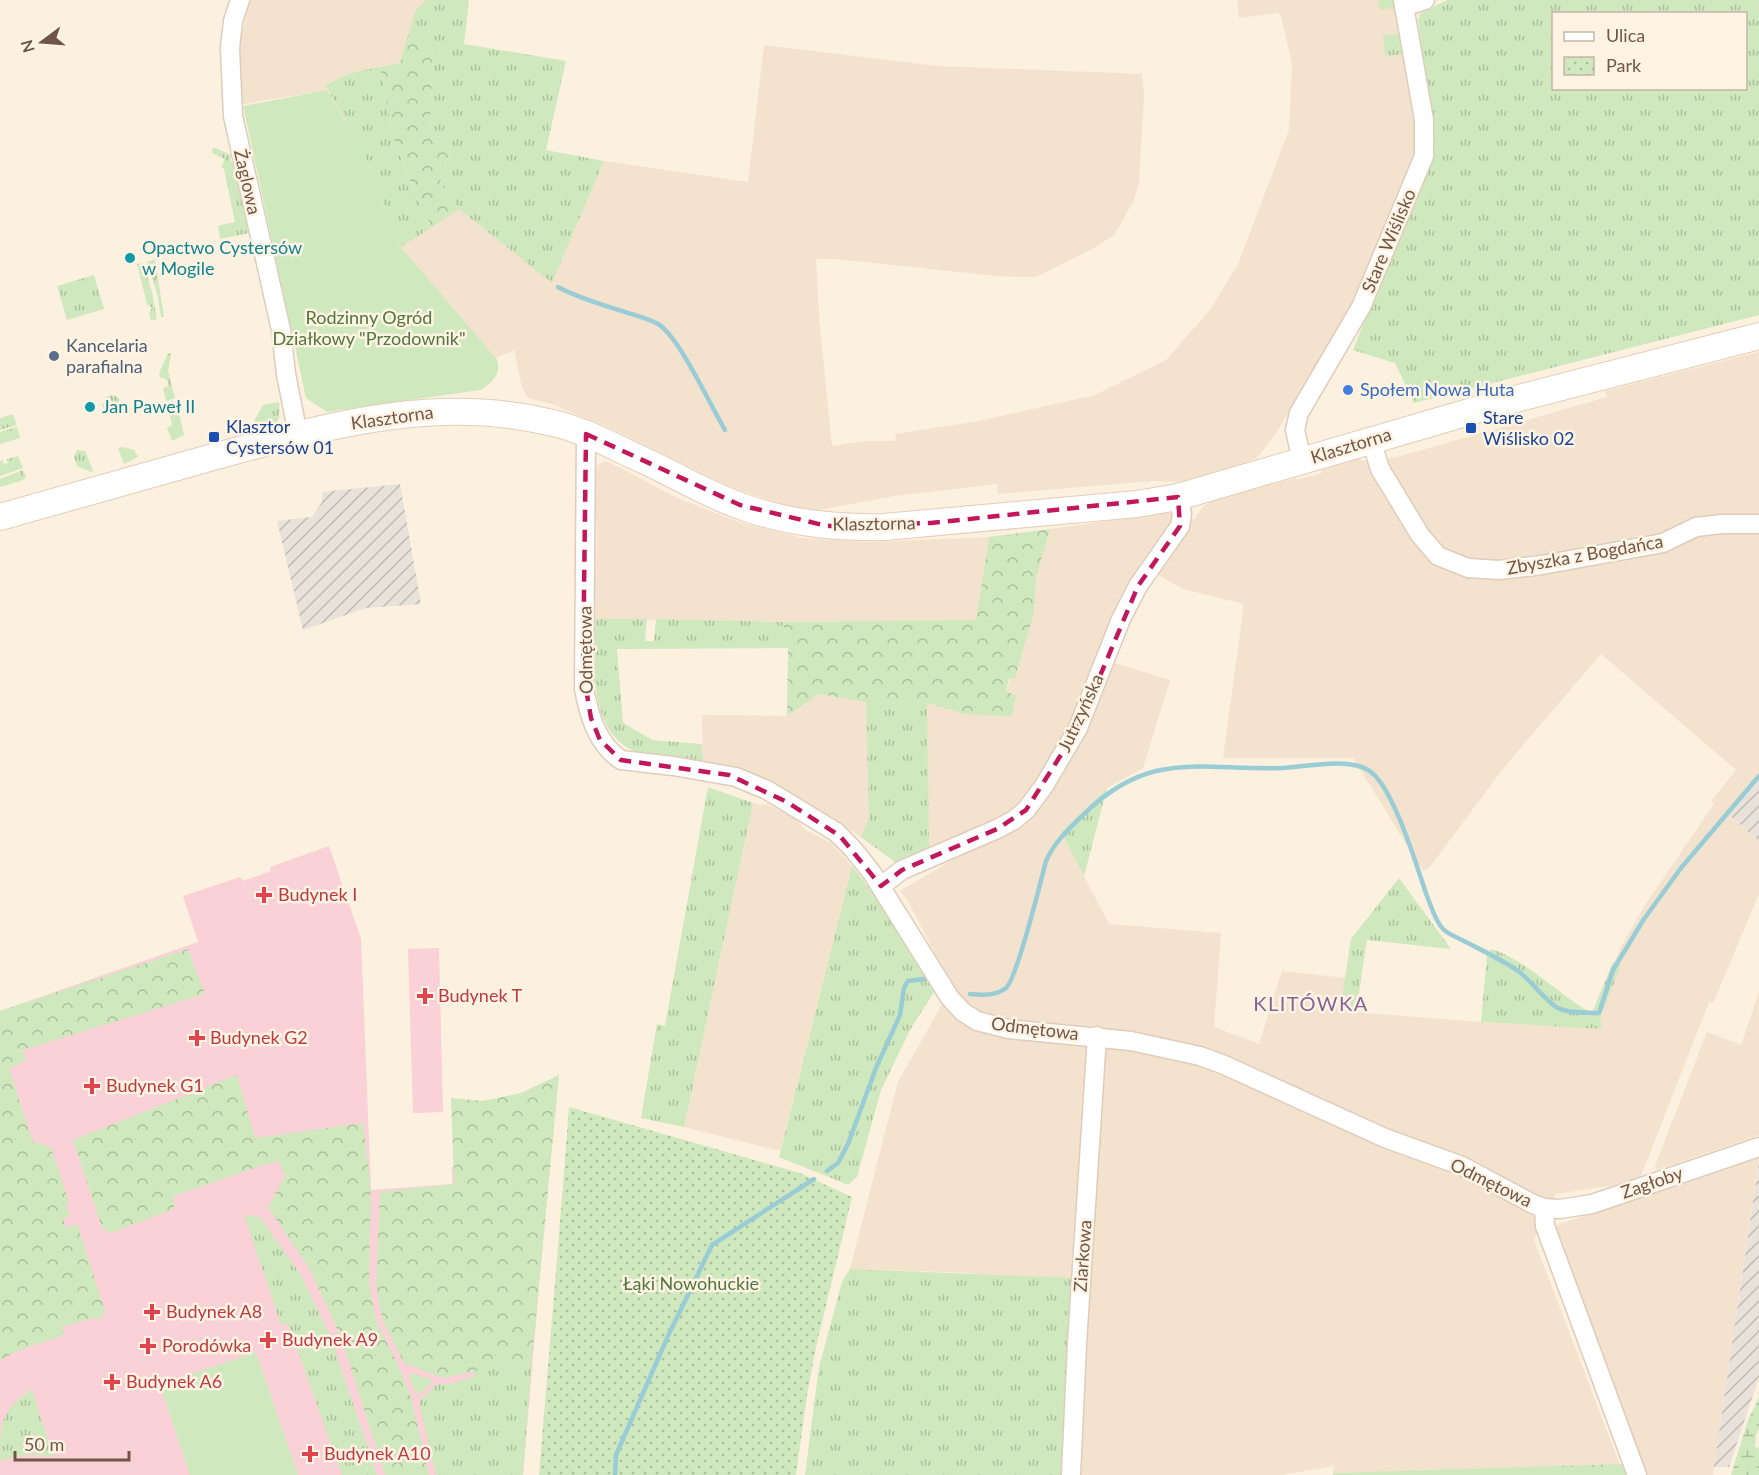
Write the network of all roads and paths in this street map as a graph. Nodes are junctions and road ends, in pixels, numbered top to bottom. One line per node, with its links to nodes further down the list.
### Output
1 (240, 0): 6 (street, Żaglowa)
2 (1425, 0): 3 (street, Stare Wiślisko)
3 (1403, 3): 8 (street, Stare Wiślisko)
4 (1759, 336): 7 (street, Klasztorna)
5 (586, 434): 6 (street, Klasztorna); 9 (street, Klasztorna); 12 (street, Odmętowa)
6 (298, 435): 10 (street, Klasztorna)
7 (1371, 440): 8 (street, Klasztorna); 11 (street, Zbyszka z Bogdańca)
8 (1302, 461): 9 (street, Klasztorna)
9 (1179, 497): 12 (street, Jutrzyńska)
10 (0, 517)
11 (1759, 525)
12 (881, 886): 13 (street, Odmętowa)
13 (1097, 1036): 15 (street, Odmętowa); 16 (street, Ziarkowa)
14 (1759, 1147): 15 (street, Zagłoby)
15 (1544, 1208): 17 (street, Odmętowa)
16 (1071, 1475)
17 (1637, 1475)

